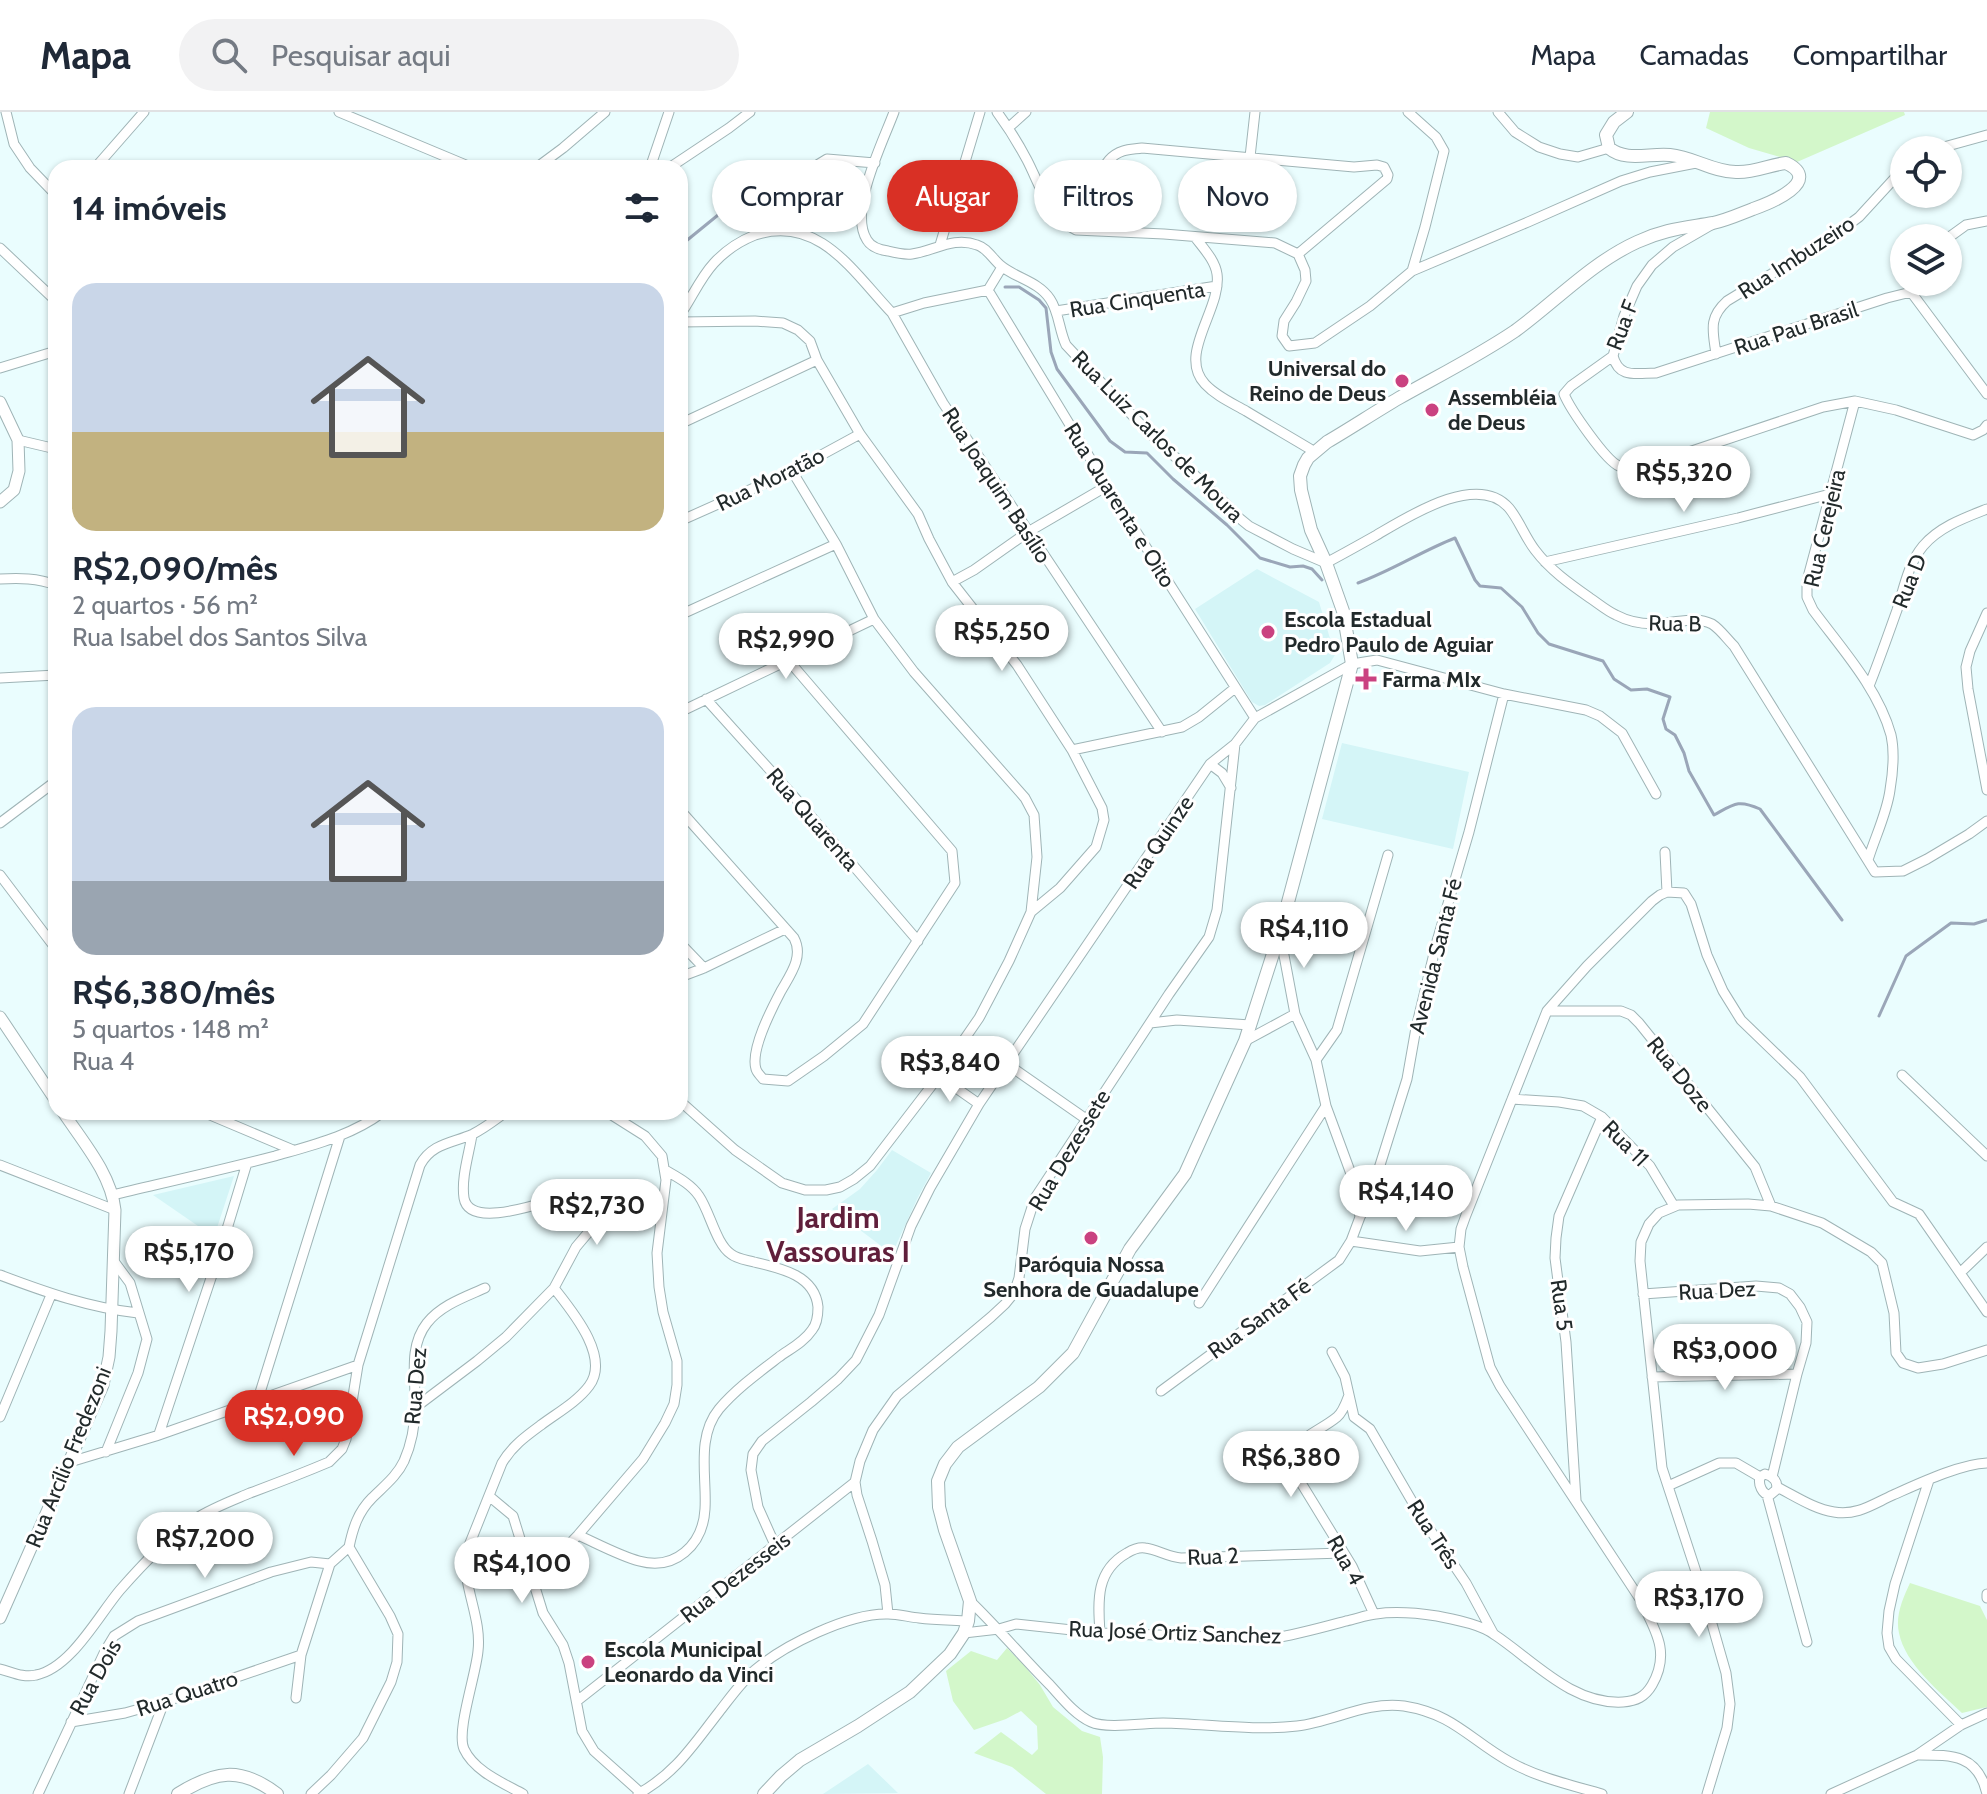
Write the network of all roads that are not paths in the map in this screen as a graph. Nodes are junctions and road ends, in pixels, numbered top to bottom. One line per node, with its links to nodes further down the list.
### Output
1 (6, 112): 31 (street)
2 (339, 112): 21 (street)
3 (605, 112): 22 (street)
4 (669, 112): 23 (street)
5 (750, 112): 24 (street)
6 (894, 112): 27 (street)
7 (980, 112): 37 (street)
8 (997, 112): 15 (street)
9 (1026, 112): 15 (street)
10 (1255, 112): 19 (street)
11 (1408, 112): 41 (street)
12 (1498, 112): 18 (street)
13 (1627, 112): 18 (main road)
14 (141, 114): 20 (street)
15 (1008, 128): 29 (street)
16 (1987, 135): 17 (street)
17 (1962, 142)
18 (1609, 148): 28 (main road)
19 (1250, 157): 25 (street); 39 (street)
20 (102, 160)
21 (454, 160)
22 (547, 160)
23 (653, 160)
24 (681, 160)
25 (1109, 160)
26 (871, 163): 27 (street)
27 (875, 163): 37 (street)
28 (1699, 163): 33 (main road); 41 (street)
29 (1034, 177)
30 (1890, 183): 52 (street, Rua Imbuzeiro)
31 (48, 187)
32 (1987, 221): 34 (street)
33 (1716, 222): 53 (street, Rua F); 64 (main road)
34 (1962, 228)
35 (1119, 232): 36 (street)
36 (1195, 237): 39 (street); 42 (street)
37 (940, 245): 40 (street)
38 (0, 248): 44 (street)
39 (1298, 254): 41 (street)
40 (1002, 267): 43 (street); 48 (street)
41 (1412, 271)
42 (1217, 286): 48 (street, Rua Cinquenta); 64 (street)
43 (988, 290): 49 (street); 66 (street, Rua Quarenta e Oito)
44 (48, 293)
45 (1895, 296): 52 (street, Rua Pau Brasil)
46 (1914, 296): 56 (street)
47 (688, 303): 49 (street, Rua Joaquim Basílio)
48 (1056, 311): 74 (street, Rua Luiz Carlos de Moura)
49 (892, 313): 71 (street, Rua Joaquim Basílio)
50 (688, 322): 54 (street)
51 (48, 353): 55 (street)
52 (1716, 354): 53 (street, Rua Pau Brasil)
53 (1613, 356): 57 (street, Rua F)
54 (817, 360): 59 (street); 61 (street)
55 (0, 368)
56 (1987, 394)
57 (1855, 401): 60 (street); 67 (street, Rua Cerejeira)
58 (0, 402): 62 (street)
59 (688, 420)
60 (1987, 425)
61 (860, 434): 65 (street, Rua Moratão); 77 (street)
62 (18, 440): 63 (street); 68 (street)
63 (48, 447)
64 (1315, 452): 74 (main road)
65 (792, 471): 70 (street, Rua Moratão); 72 (street)
66 (1107, 486): 71 (street); 86 (street, Rua Quarenta e Oito)
67 (1830, 494): 73 (street); 85 (street, Rua Cerejeira)
68 (0, 502)
69 (1987, 509): 85 (street, Rua D)
70 (688, 517)
71 (1028, 532): 77 (street); 91 (street, Rua Joaquim Basílio)
72 (836, 544): 78 (street); 80 (street)
73 (1545, 562): 74 (street, Rua B); 104 (street, Rua B)
74 (1326, 563): 82 (main road)
75 (0, 579): 76 (street)
76 (48, 582)
77 (952, 582): 93 (street)
78 (688, 611)
79 (1987, 613): 97 (street)
80 (874, 619): 81 (street); 107 (street)
81 (789, 661): 88 (street); 111 (street)
82 (1352, 664): 87 (street); 90 (street, Rua Quinze); 109 (main road)
83 (48, 675): 84 (street)
84 (0, 678)
85 (1869, 686): 104 (street, Rua Cerejeira)
86 (1235, 688): 90 (street, Rua Quarenta e Oito); 91 (street)
87 (1504, 694): 98 (street); 150 (street, Avenida Santa Fé)
88 (706, 699): 89 (street); 111 (street, Rua Quarenta)
89 (688, 708)
90 (1255, 718): 92 (street, Rua Quinze)
91 (1162, 732): 93 (street)
92 (1235, 744): 94 (street, Rua Quinze); 96 (street, Rua Dezessete)
93 (1072, 750): 107 (street)
94 (1210, 764): 96 (street); 124 (street, Rua Quinze)
95 (48, 787): 101 (street)
96 (1231, 788): 115 (street, Rua Dezessete)
97 (1987, 790)
98 (1656, 794)
99 (688, 819): 108 (street)
100 (1987, 821): 104 (street)
101 (0, 823)
102 (1665, 852): 106 (street)
103 (1388, 855): 123 (street)
104 (1868, 860)
105 (0, 875): 110 (street)
106 (1667, 892): 116 (street, Rua José Ortiz Sanchez); 155 (street)
107 (1031, 912): 126 (street)
108 (785, 929): 111 (street); 113 (street)
109 (1280, 932): 117 (street); 121 (main road)
110 (48, 938)
111 (918, 941)
112 (688, 951): 113 (street)
113 (704, 968): 114 (street)
114 (688, 974)
115 (1164, 1001): 119 (street); 120 (street, Rua Dezessete)
116 (1547, 1011): 128 (street, Rua José Ortiz Sanchez); 148 (street, Rua Doze)
117 (1295, 1014): 122 (street); 123 (street)
118 (0, 1017): 127 (street)
119 (1177, 1020): 120 (street); 121 (street)
120 (1150, 1023): 133 (street, Rua Dezessete)
121 (1250, 1025): 122 (main road)
122 (1245, 1041): 196 (main road)
123 (1316, 1060): 130 (street)
124 (1007, 1064): 129 (street, Rua Quinze); 133 (street)
125 (1902, 1075): 142 (street)
126 (939, 1076): 129 (street); 131 (street)
127 (48, 1089)
128 (1512, 1099): 132 (street, Rua 11); 152 (street, Rua José Ortiz Sanchez)
129 (979, 1104): 189 (street, Rua Quinze)
130 (1326, 1106): 150 (street); 162 (street)
131 (688, 1108)
132 (1602, 1117): 147 (street, Rua 11); 187 (street, Rua 5)
133 (1086, 1119): 182 (street, Rua Dezessete)
134 (68, 1120): 146 (street, Rua Arcílio Fredezoni)
135 (226, 1120): 141 (street)
136 (372, 1120): 140 (street)
137 (494, 1120): 139 (street)
138 (620, 1120): 145 (street)
139 (472, 1135): 158 (street); 168 (street)
140 (340, 1136): 141 (street); 173 (street)
141 (293, 1150): 143 (street)
142 (1987, 1156)
143 (247, 1163): 146 (street); 176 (street)
144 (0, 1165): 149 (street)
145 (665, 1170): 188 (street); 188 (street)
146 (112, 1195): 149 (street, Rua Arcílio Fredezoni)
147 (1674, 1206): 148 (street); 159 (street)
148 (1771, 1206): 166 (street)
149 (115, 1210): 154 (street, Rua Arcílio Fredezoni)
150 (1360, 1217): 151 (street, Avenida Santa Fé)
151 (1351, 1241): 152 (street); 171 (street, Rua Santa Fé)
152 (1459, 1247): 187 (street, Rua José Ortiz Sanchez)
153 (1987, 1247): 155 (street)
154 (113, 1260): 163 (street, Rua Arcílio Fredezoni); 165 (street)
155 (1960, 1273): 161 (street)
156 (0, 1275): 160 (street)
157 (485, 1288): 174 (street, Rua Dez)
158 (554, 1288): 174 (street); 186 (street)
159 (1643, 1294): 169 (street, Rua Dez); 170 (street)
160 (51, 1295): 163 (street); 175 (street)
161 (1983, 1298): 164 (street)
162 (1199, 1303)
163 (112, 1310): 165 (street); 178 (street, Rua Arcílio Fredezoni)
164 (1987, 1312)
165 (138, 1313): 177 (street)
166 (1987, 1350)
167 (1332, 1352): 172 (street, Rua Três)
168 (358, 1365): 173 (street); 206 (street)
169 (1797, 1374): 170 (street); 183 (street, Rua Dez)
170 (1652, 1377): 184 (street)
171 (1161, 1391)
172 (1349, 1395): 192 (street, Rua 4); 203 (street, Rua Três)
173 (258, 1399): 176 (street)
174 (416, 1407): 190 (street, Rua Dez)
175 (0, 1417)
176 (159, 1434): 177 (street)
177 (106, 1452): 178 (street)
178 (70, 1462): 199 (street, Rua Arcílio Fredezoni)
179 (1987, 1463): 181 (street)
180 (1760, 1477): 183 (street); 184 (street); 185 (street)
181 (1929, 1480): 183 (street); 212 (street)
182 (855, 1482): 189 (street, Rua Dezesseis); 197 (street)
183 (1775, 1482): 185 (street)
184 (1668, 1486): 223 (street)
185 (1767, 1495): 204 (street)
186 (489, 1496): 191 (street); 220 (street)
187 (1576, 1502): 203 (street, Rua José Ortiz Sanchez)
188 (578, 1535): 194 (street)
189 (775, 1545): 208 (street, Rua Dezesseis)
190 (349, 1547): 193 (street); 219 (street)
191 (525, 1553): 194 (street); 195 (street)
192 (1343, 1553): 198 (street, Rua 4); 202 (street, Rua 2)
193 (330, 1564): 205 (street); 211 (street, Rua Dois)
194 (551, 1564): 195 (street)
195 (532, 1583): 208 (street)
196 (970, 1601): 200 (main road); 201 (street)
197 (888, 1614): 200 (street, Rua José Ortiz Sanchez); 214 (street, Rua José Ortiz Sanchez)
198 (1374, 1614): 202 (street, Rua José Ortiz Sanchez); 203 (street, Rua José Ortiz Sanchez)
199 (0, 1618)
200 (966, 1627): 201 (street, Rua José Ortiz Sanchez); 221 (main road)
201 (999, 1629): 202 (street, Rua José Ortiz Sanchez); 222 (street)
202 (1100, 1633)
203 (1493, 1633)
204 (1807, 1642)
205 (301, 1655): 207 (street); 209 (street, Rua Quatro)
206 (0, 1669)
207 (296, 1698)
208 (577, 1701): 214 (street)
209 (164, 1702): 211 (street, Rua Quatro); 216 (street)
210 (1987, 1713): 212 (street)
211 (71, 1722): 215 (street, Rua Dois)
212 (1961, 1725): 213 (street)
213 (1917, 1755): 224 (street); 225 (street)
214 (640, 1793)
215 (38, 1794)
216 (129, 1794)
217 (178, 1794): 218 (main road)
218 (277, 1794)
219 (311, 1794)
220 (523, 1794)
221 (764, 1794)
222 (1602, 1794)
223 (1707, 1794)
224 (1831, 1794)
225 (1987, 1794)

